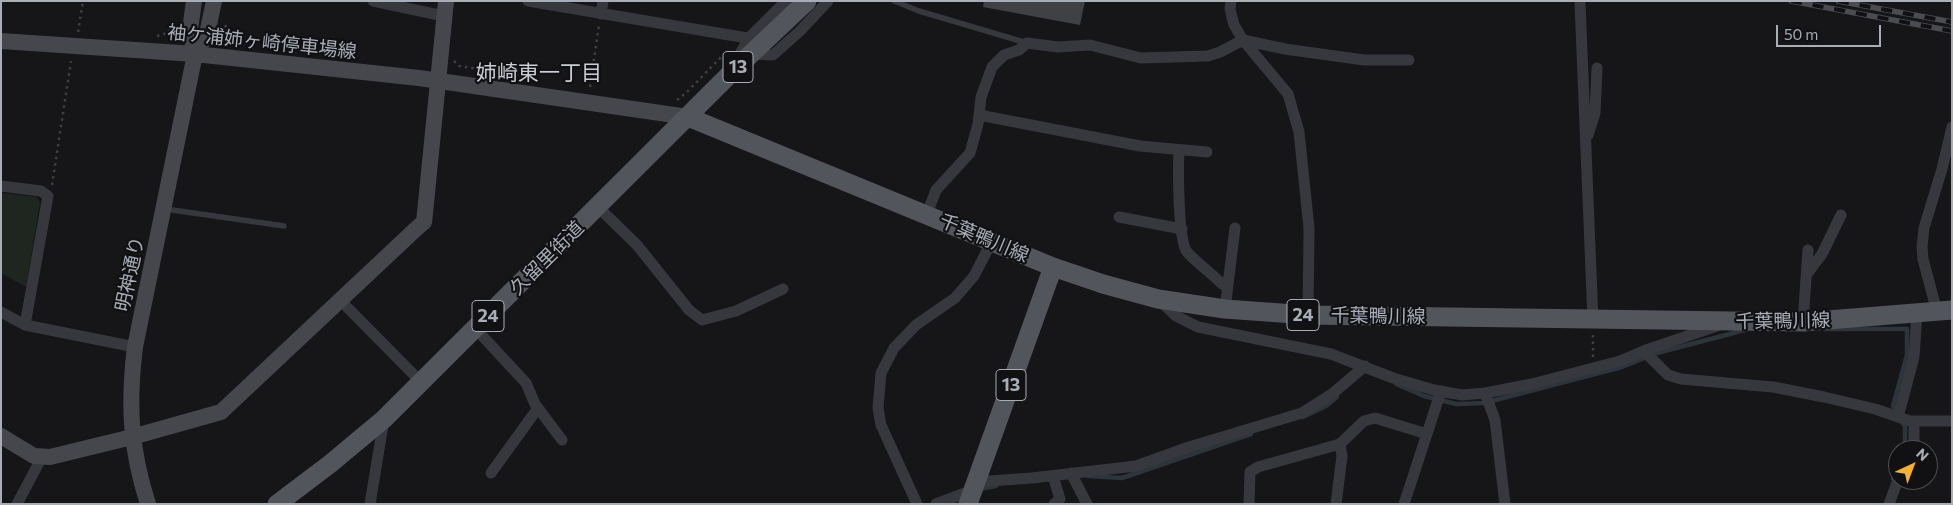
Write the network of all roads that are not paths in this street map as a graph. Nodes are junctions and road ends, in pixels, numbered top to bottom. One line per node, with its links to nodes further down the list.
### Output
1 (194, 1): 18 (street, 明神通り)
2 (214, 1): 18 (street, 明神通り)
3 (373, 1): 11 (street)
4 (528, 1): 13 (street)
5 (603, 1): 13 (street)
6 (807, 1): 12 (main road, 久留里街道 / 13)
7 (828, 1): 17 (street)
8 (894, 1): 16 (lane)
9 (1232, 1): 14 (street)
10 (1580, 3): 25 (street)
11 (445, 9): 21 (street)
12 (788, 10): 17 (main road, 久留里街道 / 13)
13 (601, 14): 17 (street)
14 (1243, 40): 16 (street); 19 (street); 49 (street)
15 (1, 41): 18 (street, 袖ケ浦姉ヶ崎停車場線)
16 (1027, 43): 22 (street)
17 (755, 44): 23 (main road, 久留里街道 / 13)
18 (195, 54): 21 (street, 袖ケ浦姉ヶ崎停車場線); 30 (street, 明神通り)
19 (1409, 60)
20 (1597, 68): 25 (street)
21 (438, 81): 23 (street, 袖ケ浦姉ヶ崎停車場線); 44 (street)
22 (979, 115): 26 (street); 31 (street)
23 (688, 117): 29 (main road, 久留里街道 / 24); 31 (main road, 千葉鴨川線 / 24)
24 (1952, 127): 46 (street)
25 (1586, 144): 50 (street)
26 (1179, 151): 27 (street); 36 (street)
27 (1207, 152)
28 (1, 186): 53 (street)
29 (598, 207): 42 (street); 54 (main road, 久留里街道 / 24)
30 (164, 209): 34 (lane); 55 (street, 明神通り)
31 (927, 214): 37 (main road, 千葉鴨川線 / 24)
32 (1841, 215): 40 (street)
33 (1119, 217): 36 (street)
34 (284, 226)
35 (1235, 228): 41 (street)
36 (1182, 229): 41 (street)
37 (992, 242): 39 (main road, 千葉鴨川線 / 24); 82 (street)
38 (1808, 250): 40 (street)
39 (1053, 267): 43 (main road, 千葉鴨川線 / 24); 77 (main road, 13)
40 (1807, 274): 52 (street)
41 (1227, 286): 45 (street)
42 (783, 289)
43 (1158, 299): 45 (main road, 千葉鴨川線 / 24); 57 (street)
44 (341, 300): 58 (street); 68 (street)
45 (1224, 309): 49 (main road, 千葉鴨川線 / 24)
46 (1944, 311): 48 (main road, 千葉鴨川線 / 24)
47 (1, 312): 53 (street)
48 (1917, 314): 52 (main road, 千葉鴨川線 / 24); 62 (street)
49 (1308, 315): 50 (main road, 千葉鴨川線 / 24)
50 (1593, 320): 51 (main road, 千葉鴨川線 / 24)
51 (1729, 321): 52 (main road, 千葉鴨川線 / 24); 56 (street)
52 (1803, 322)
53 (25, 325): 55 (street)
54 (475, 328): 58 (main road, 久留里街道 / 24); 61 (street)
55 (135, 347): 68 (street, 明神通り)
56 (1646, 350): 60 (street); 62 (street)
57 (1365, 366): 59 (street); 74 (street)
58 (421, 382): 63 (main road, 久留里街道 / 24)
59 (1441, 391): 60 (street); 66 (street)
60 (1484, 393): 89 (street)
61 (538, 408): 69 (street); 73 (street)
62 (1898, 417): 64 (street)
63 (384, 419): 80 (main road, 久留里街道 / 24); 81 (street)
64 (1914, 421): 65 (street); 70 (street)
65 (1952, 421)
66 (1427, 434): 71 (street); 88 (street)
67 (1, 436): 72 (street)
68 (132, 437): 72 (street); 79 (street, 明神通り)
69 (562, 440)
70 (1914, 440)
71 (1340, 444): 86 (street); 87 (street)
72 (42, 457): 78 (street)
73 (491, 473)
74 (1071, 473): 75 (street); 85 (street)
75 (1053, 476): 77 (street); 84 (street)
76 (1894, 490): 90 (street)
77 (972, 492): 83 (street)
78 (17, 504)
79 (148, 504)
80 (277, 504)
81 (370, 504)
82 (917, 504)
83 (936, 504)
84 (1054, 504)
85 (1087, 504)
86 (1250, 504)
87 (1336, 504)
88 (1404, 504)
89 (1505, 504)
90 (1889, 504)

